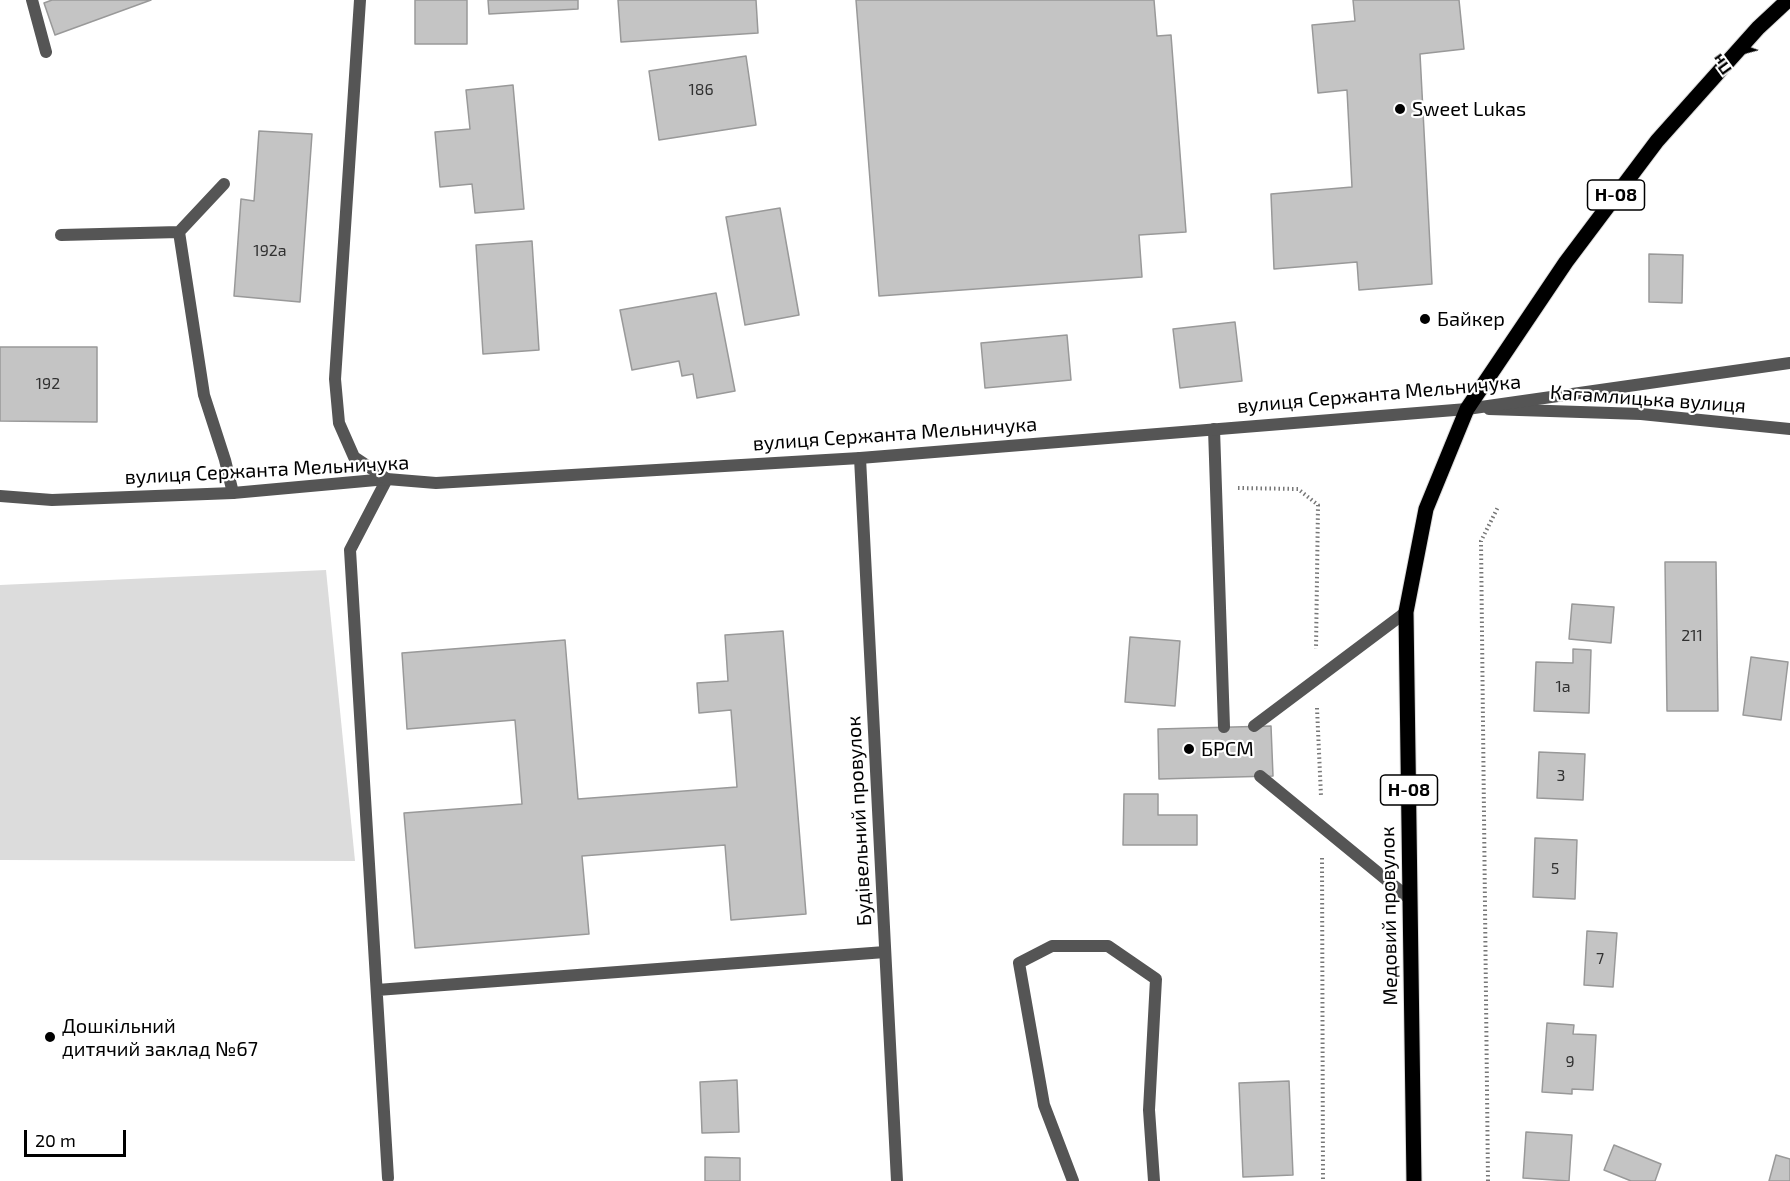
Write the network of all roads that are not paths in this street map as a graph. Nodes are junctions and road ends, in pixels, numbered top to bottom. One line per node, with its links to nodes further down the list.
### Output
1 (32, 0): 4 (street)
2 (360, 0): 13 (street)
3 (1788, 0): 9 (main road, Н-08)
4 (46, 52)
5 (224, 184): 6 (street)
6 (178, 232): 7 (street); 14 (street)
7 (61, 235)
8 (1790, 363): 9 (street, вулиця Сержанта Мельничука)
9 (1467, 409): 10 (street, вулиця Сержанта Мельничука); 11 (street, Кагамлицька вулиця); 16 (main road, Медовий провулок / Н-08)
10 (1214, 429): 12 (street, вулиця Сержанта Мельничука); 18 (street)
11 (1790, 429)
12 (860, 458): 13 (street, вулиця Сержанта Мельничука); 21 (street, Будівельний провулок)
13 (387, 479): 14 (street, вулиця Сержанта Мельничука); 22 (street)
14 (233, 492): 15 (street, вулиця Сержанта Мельничука)
15 (0, 496)
16 (1406, 612): 17 (street); 20 (main road, Медовий провулок / Н-08)
17 (1254, 726)
18 (1224, 727)
19 (1260, 776): 20 (street)
20 (1410, 899): 27 (main road, Медовий провулок / Н-08)
21 (885, 952): 22 (street); 24 (street, Будівельний провулок)
22 (377, 990): 23 (street)
23 (388, 1178)
24 (897, 1181)
25 (1074, 1181): 26 (street)
26 (1155, 1181)
27 (1414, 1181)

